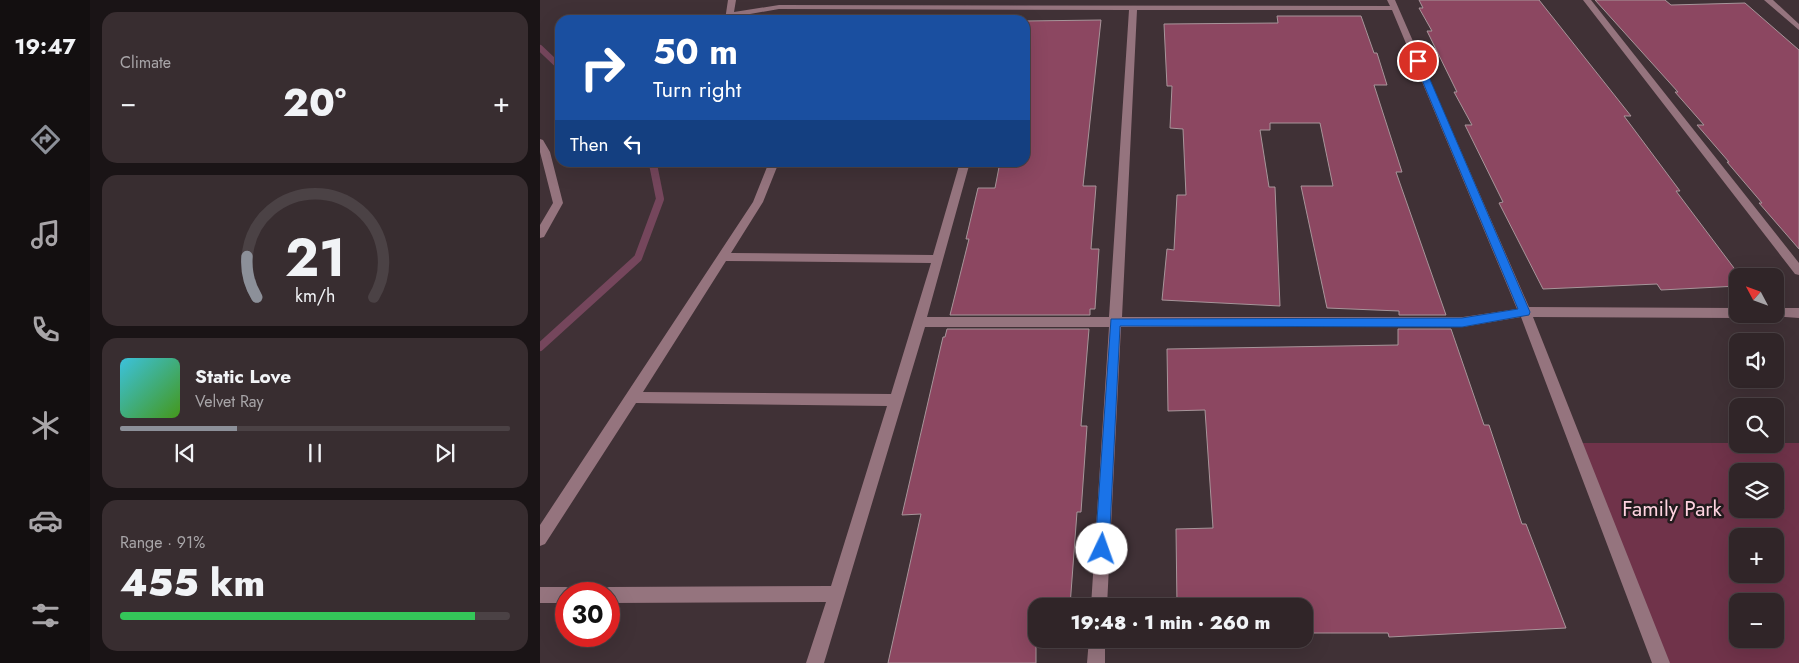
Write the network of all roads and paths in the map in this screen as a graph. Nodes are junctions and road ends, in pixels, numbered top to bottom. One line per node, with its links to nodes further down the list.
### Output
1 (732, 0): 7 (street)
2 (1587, 0): 16 (street)
3 (1768, 0): 9 (street)
4 (891, 4): 6 (street); 8 (street)
5 (1393, 4): 6 (street); 17 (street)
6 (1133, 7): 22 (street)
7 (730, 15)
8 (743, 15)
9 (1799, 28)
10 (540, 142): 13 (street)
11 (772, 167): 14 (street)
12 (964, 167): 15 (street)
13 (540, 234)
14 (722, 257): 15 (street); 23 (street)
15 (937, 259): 21 (street)
16 (1799, 271)
17 (1525, 312): 18 (street); 22 (street); 34 (street)
18 (1729, 313)
19 (1784, 313): 20 (street)
20 (1799, 313)
21 (920, 322): 22 (street); 24 (street)
22 (1114, 322): 30 (street)
23 (632, 397): 24 (street); 25 (street)
24 (896, 400): 26 (street)
25 (540, 539)
26 (834, 594): 29 (street); 32 (street)
27 (540, 595): 28 (street)
28 (555, 595)
29 (620, 595)
30 (1099, 598)
31 (1097, 648): 33 (street)
32 (815, 663)
33 (1096, 663)
34 (1661, 663)

